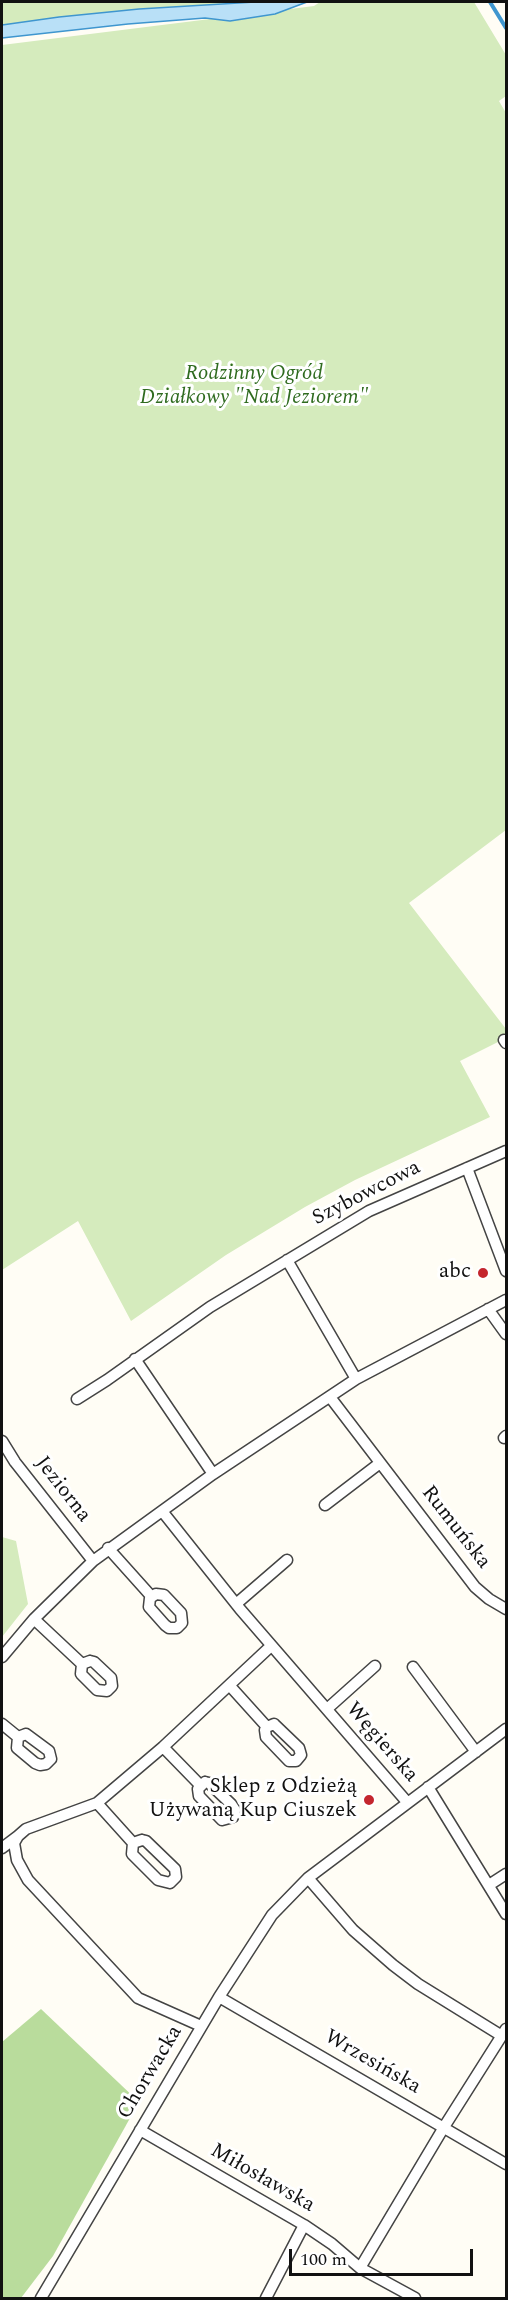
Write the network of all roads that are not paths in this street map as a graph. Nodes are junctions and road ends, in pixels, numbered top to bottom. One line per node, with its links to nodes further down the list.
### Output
1 (507, 1151): 2 (street, Szybowcowa)
2 (467, 1168): 3 (street, Szybowcowa); 4 (street)
3 (287, 1260): 8 (street, Szybowcowa); 9 (street)
4 (507, 1271)
5 (507, 1300): 6 (street)
6 (488, 1309): 7 (street); 9 (street)
7 (507, 1334)
8 (135, 1359): 11 (street, Szybowcowa); 14 (street)
9 (356, 1379): 10 (street)
10 (330, 1397): 13 (street, Rumuńska); 14 (street)
11 (77, 1399)
12 (2, 1440): 19 (street, Jeziorna)
13 (380, 1463): 15 (street); 22 (street, Rumuńska)
14 (213, 1474): 16 (street)
15 (325, 1505)
16 (162, 1510): 17 (street); 21 (street, Węgierska)
17 (108, 1548): 19 (street); 20 (street)
18 (287, 1560): 21 (street)
19 (93, 1561): 23 (street)
20 (151, 1596)
21 (236, 1604): 24 (street, Węgierska)
22 (507, 1609)
23 (34, 1619): 25 (street); 26 (street)
24 (271, 1646): 29 (street); 30 (street, Węgierska)
25 (2, 1657)
26 (82, 1664)
27 (375, 1666): 30 (street, Węgierska)
28 (413, 1667): 36 (street)
29 (230, 1686): 32 (street); 35 (street)
30 (327, 1709): 39 (street, Węgierska)
31 (2, 1724): 34 (street)
32 (267, 1727)
33 (507, 1729): 36 (street, Chorwacka)
34 (18, 1737)
35 (164, 1747): 37 (street); 40 (street)
36 (476, 1752): 38 (street, Chorwacka)
37 (200, 1785)
38 (428, 1787): 39 (street, Chorwacka); 46 (street, Węgierska)
39 (407, 1802): 45 (street, Chorwacka)
40 (97, 1803): 41 (street); 42 (street)
41 (18, 1836): 43 (street); 49 (street)
42 (133, 1843)
43 (2, 1848)
44 (507, 1874): 46 (street)
45 (308, 1878): 48 (street, Chorwacka); 50 (street)
46 (489, 1885): 47 (street, Węgierska)
47 (507, 1914)
48 (219, 1997): 49 (street, Chorwacka); 51 (street, Wrzesińska)
49 (201, 2026): 52 (street, Chorwacka)
50 (504, 2032): 51 (street)
51 (444, 2127): 53 (street, Wrzesińska); 55 (street)
52 (140, 2130): 54 (street, Miłosławska); 56 (street, Chorwacka)
53 (507, 2164)
54 (304, 2225): 55 (street, Miłosławska); 57 (street)
55 (360, 2268): 58 (street, Miłosławska)
56 (41, 2298)
57 (266, 2298)
58 (415, 2298)

